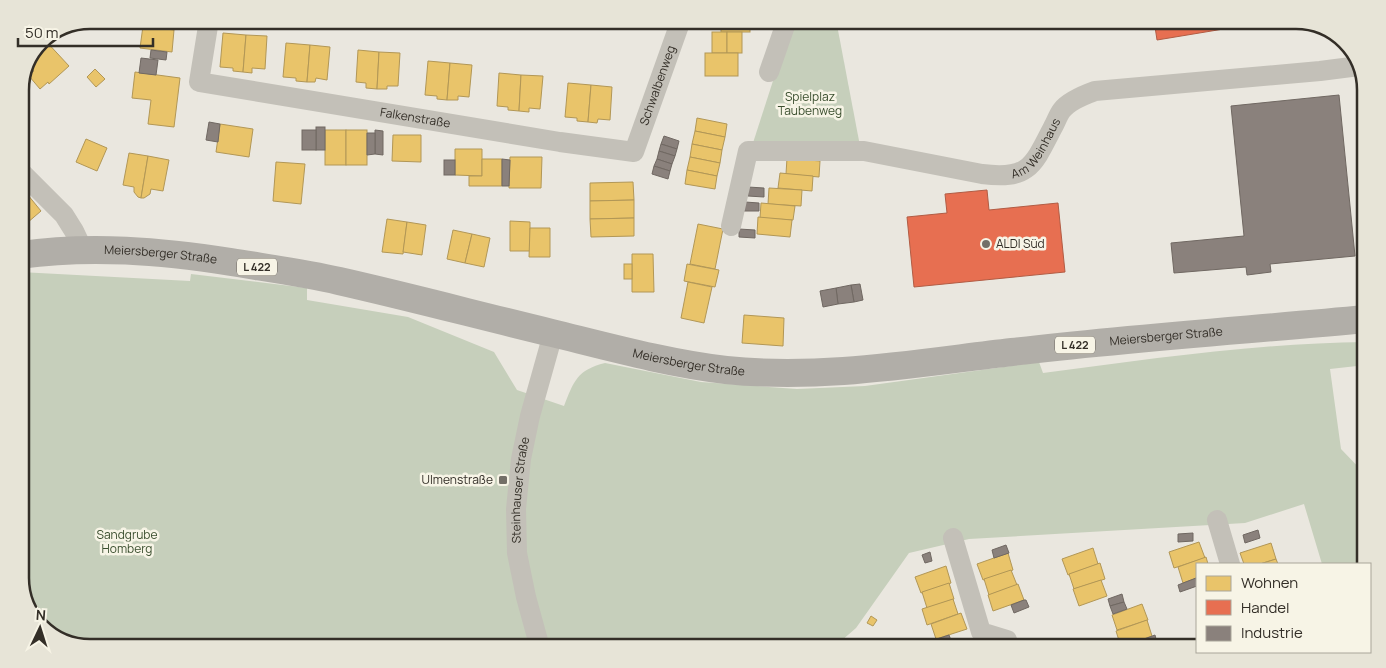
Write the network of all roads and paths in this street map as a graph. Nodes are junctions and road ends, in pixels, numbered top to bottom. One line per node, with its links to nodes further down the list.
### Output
1 (208, 29): 6 (street, Falkenstraße)
2 (677, 29): 6 (street, Schwalbenweg)
3 (784, 29): 5 (street)
4 (1353, 67): 8 (street, Am Weinhaus)
5 (769, 72)
6 (634, 152)
7 (29, 181): 9 (street)
8 (731, 226)
9 (83, 250): 10 (main road, Meiersberger Straße / L 422); 12 (main road, Meiersberger Straße / L 422)
10 (29, 254)
11 (1357, 320): 12 (main road, Meiersberger Straße / L 422)
12 (553, 334): 16 (street, Steinhauser Straße)
13 (1217, 520): 15 (street)
14 (953, 538): 17 (street)
15 (1230, 563)
16 (537, 639)
17 (1004, 639)

